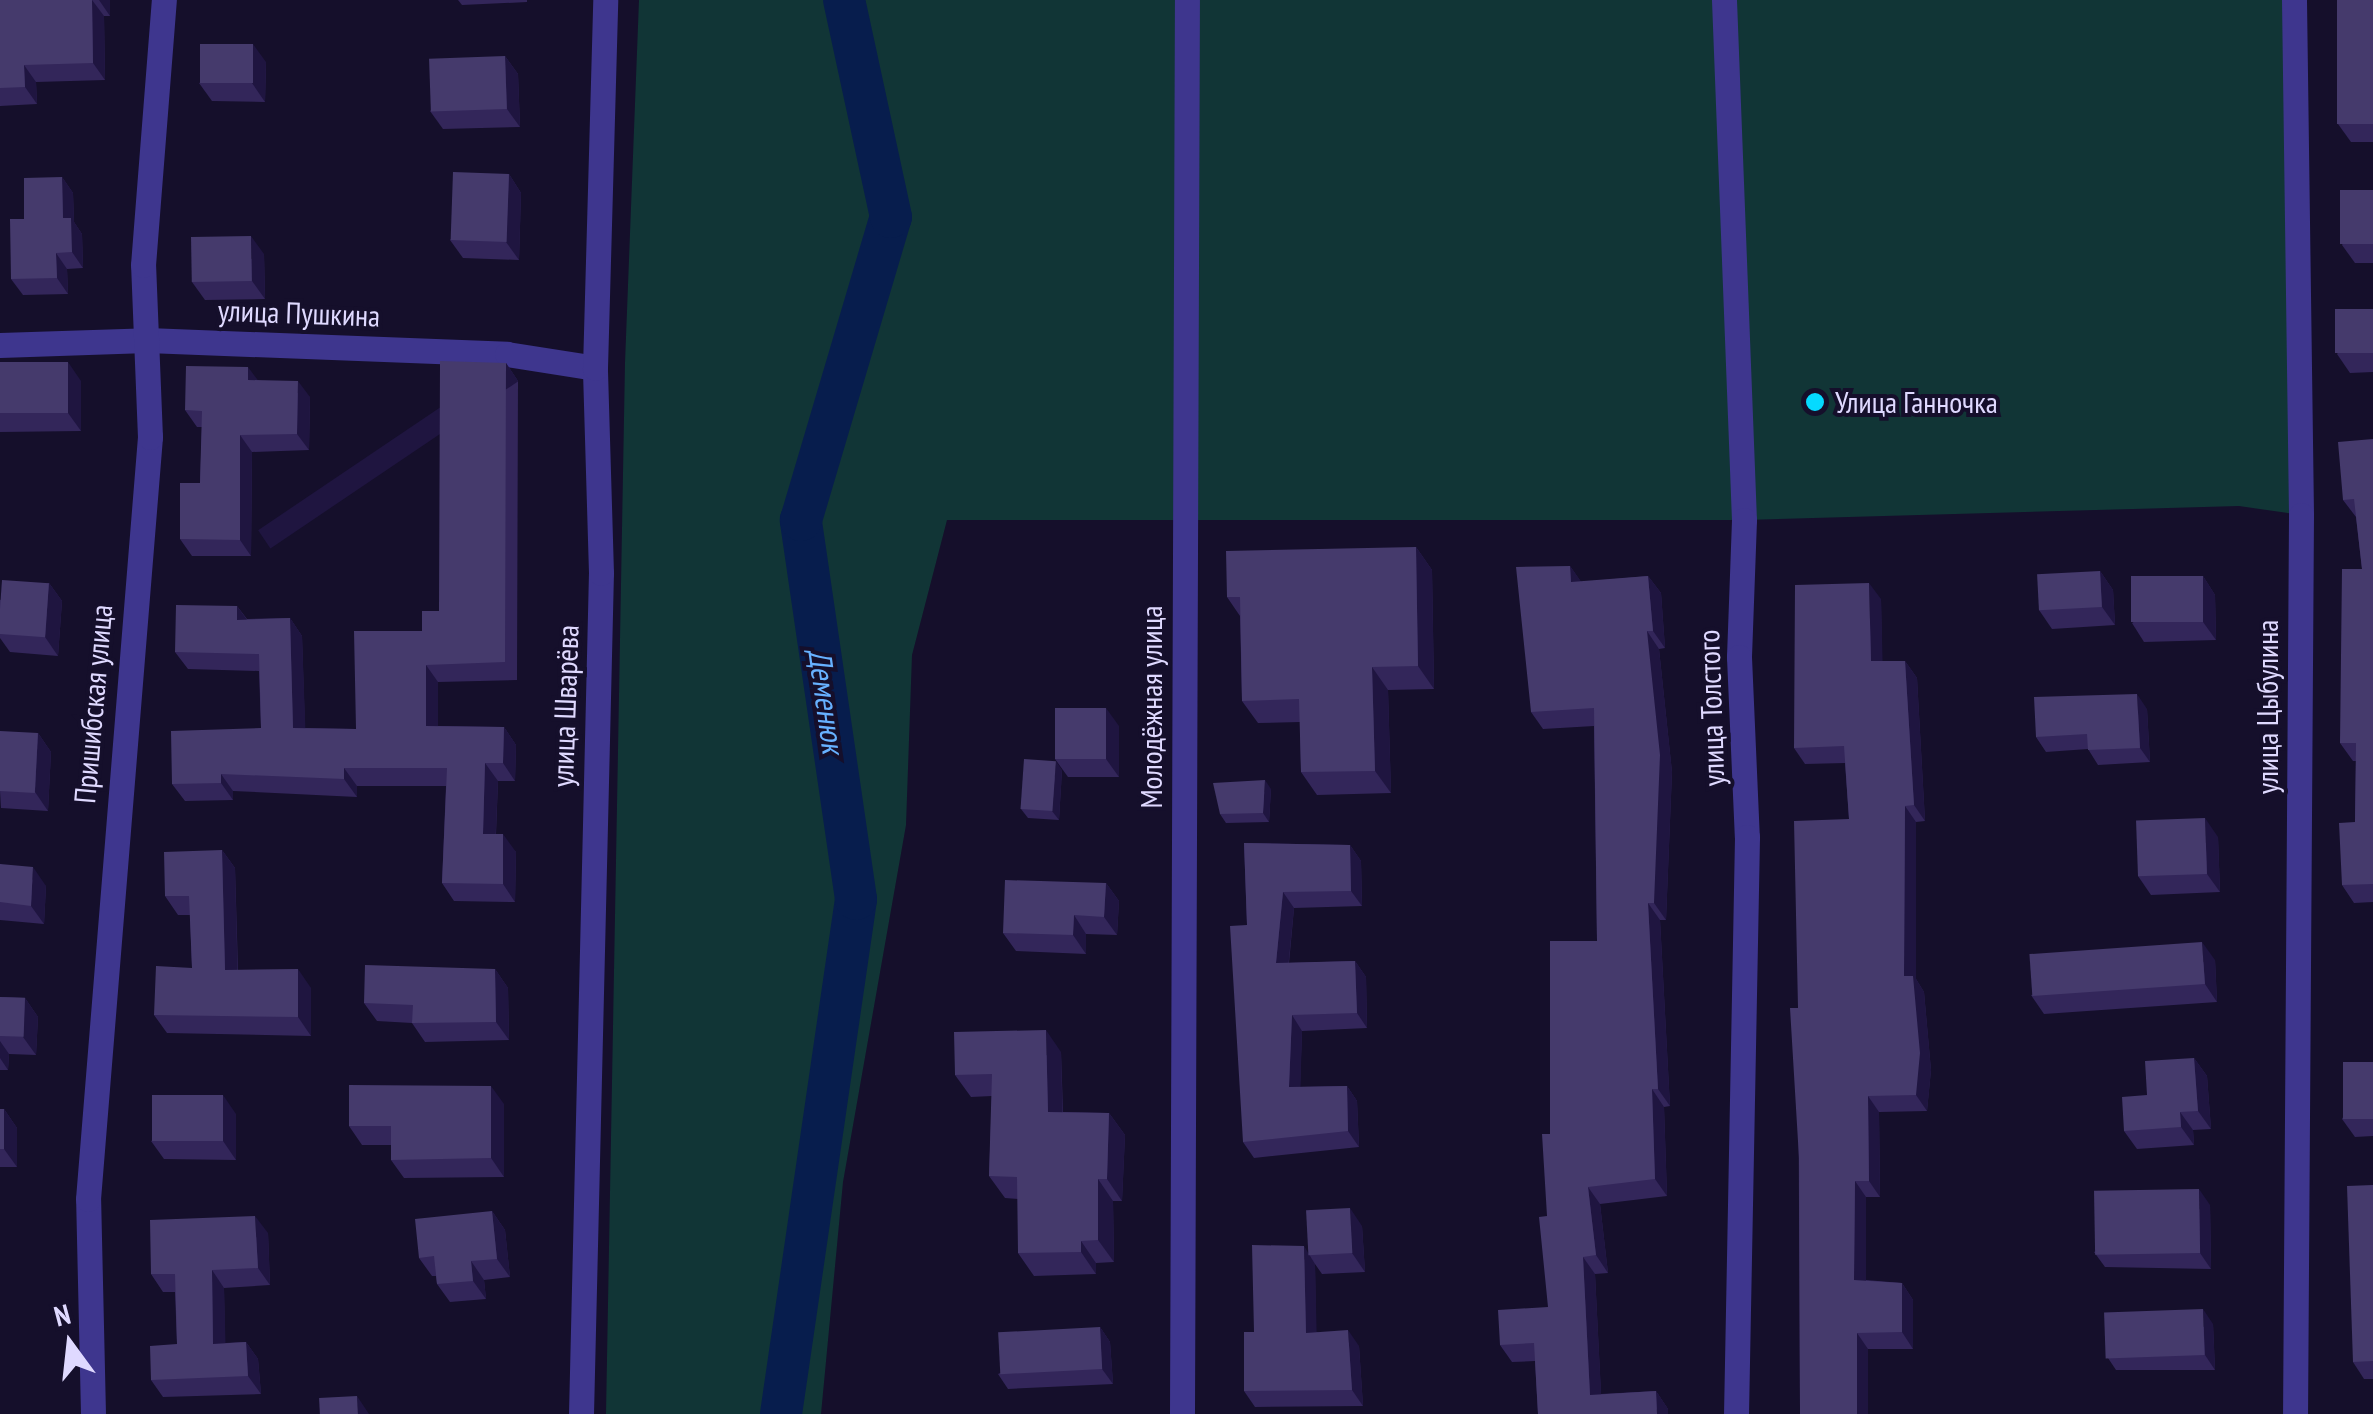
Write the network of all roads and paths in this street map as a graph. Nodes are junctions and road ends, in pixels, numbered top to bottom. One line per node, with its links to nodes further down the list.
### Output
1 (164, 0): 6 (street, Пришибская улица)
2 (605, 0): 8 (street, улица Шварёва)
3 (1187, 0): 11 (street, Молодёжная улица)
4 (1724, 0): 12 (street, улица Толстого)
5 (2294, 0): 13 (street, улица Цыбулина)
6 (147, 340): 7 (street, улица Пушкина); 8 (street, улица Пушкина); 9 (street, Пришибская улица)
7 (0, 345)
8 (596, 368): 10 (street, улица Шварёва)
9 (93, 1414)
10 (580, 1414)
11 (1182, 1414)
12 (1736, 1414)
13 (2295, 1414)

